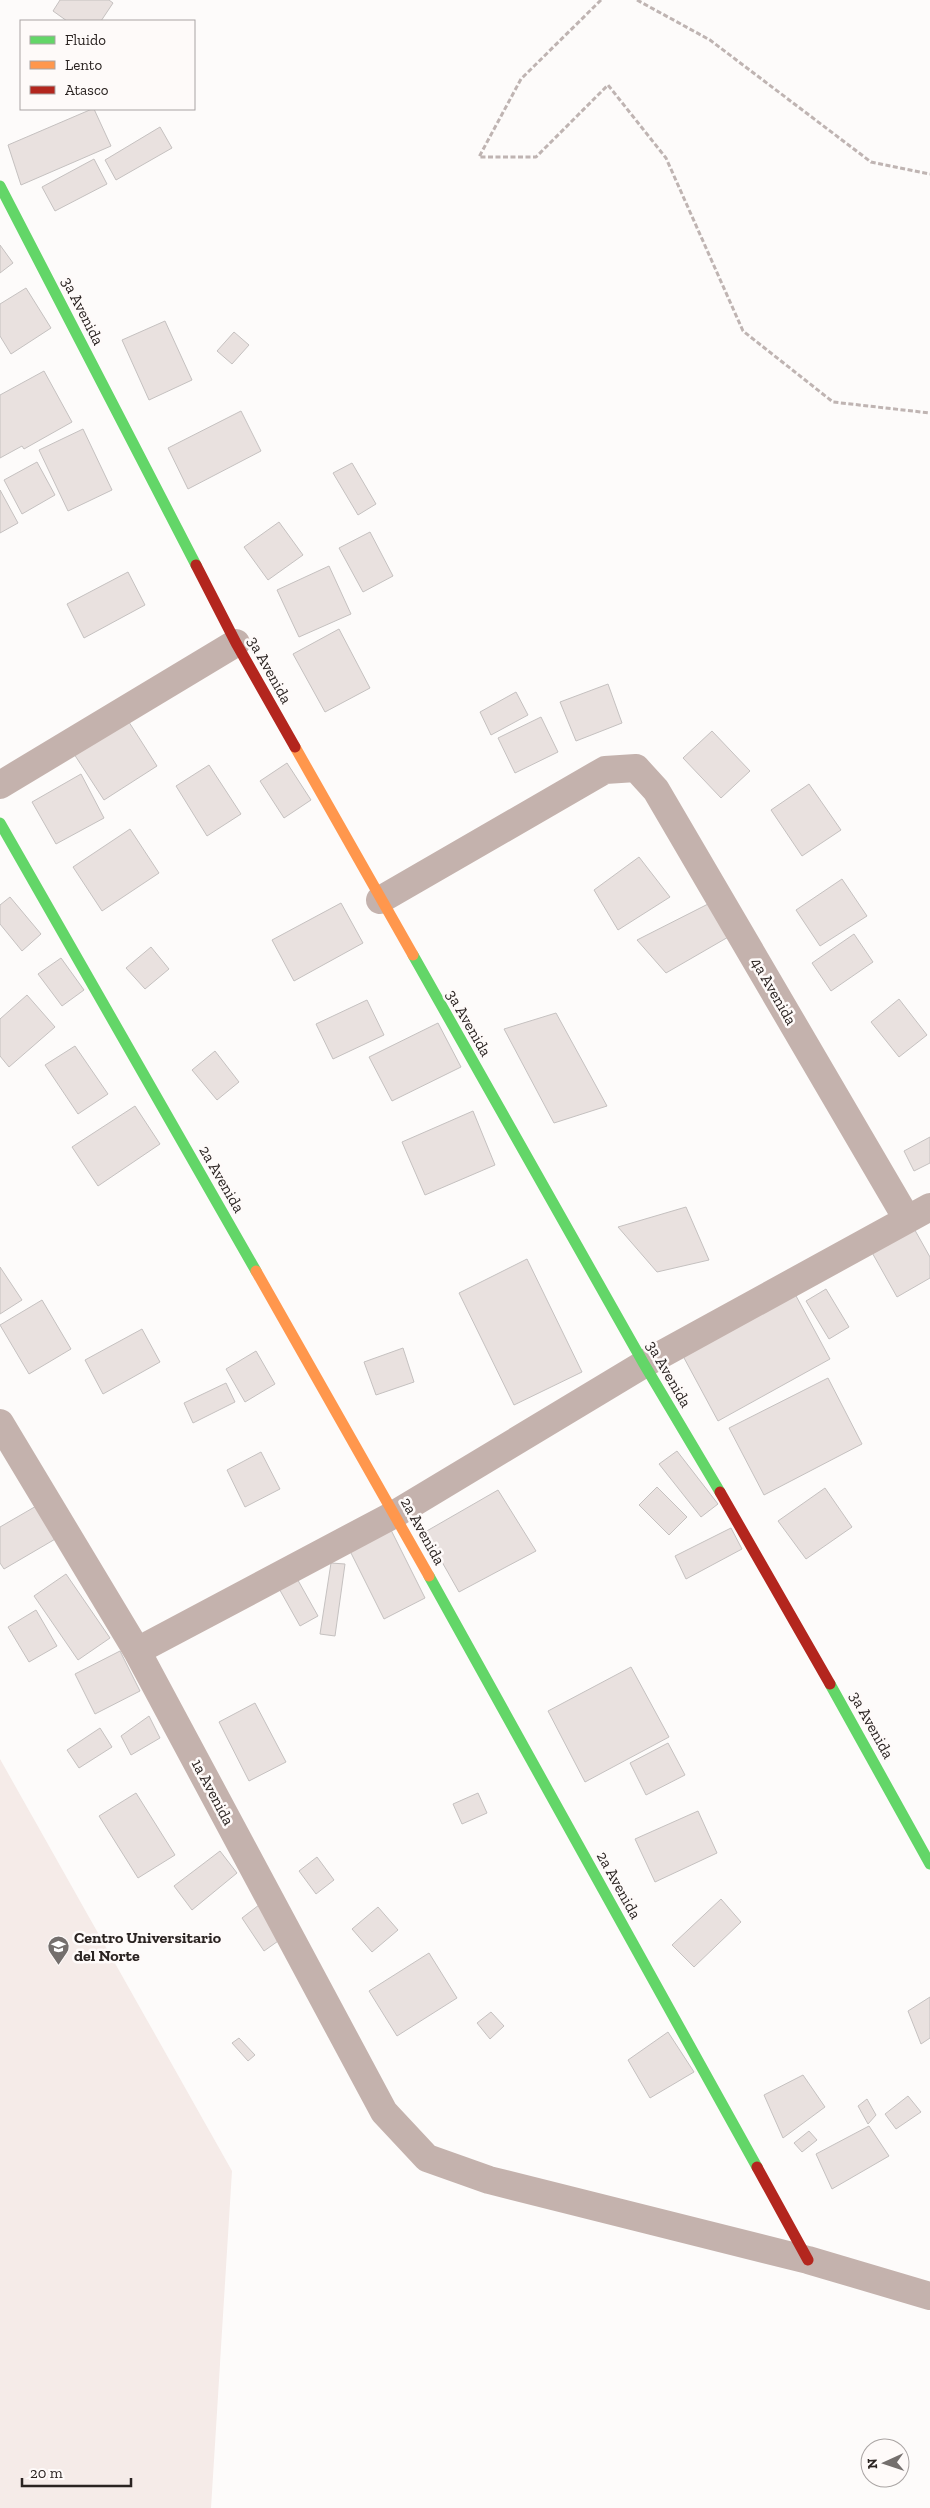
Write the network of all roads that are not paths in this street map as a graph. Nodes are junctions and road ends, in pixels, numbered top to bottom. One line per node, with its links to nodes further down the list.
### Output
1 (0, 186): 2 (street, 3a Avenida)
2 (236, 642): 3 (street); 5 (street, 3a Avenida)
3 (0, 785)
4 (0, 823): 9 (street, 2a Avenida)
5 (380, 900): 6 (street, 4a Avenida); 7 (street, 3a Avenida)
6 (918, 1213): 7 (street)
7 (644, 1364): 9 (street); 11 (street, 3a Avenida)
8 (0, 1423): 10 (street, 1a Avenida)
9 (395, 1514): 10 (street); 12 (street, 2a Avenida)
10 (138, 1651): 12 (street, 1a Avenida)
11 (930, 1864)
12 (808, 2260): 13 (street)
13 (930, 2296)

